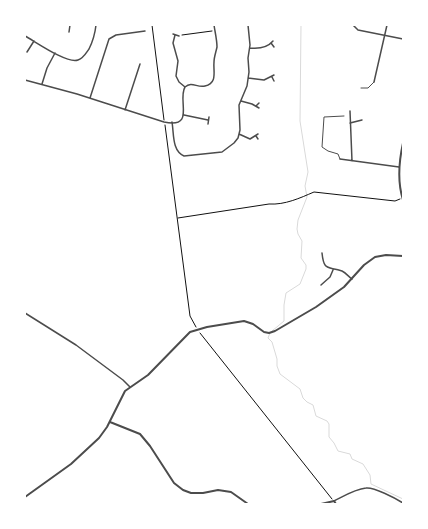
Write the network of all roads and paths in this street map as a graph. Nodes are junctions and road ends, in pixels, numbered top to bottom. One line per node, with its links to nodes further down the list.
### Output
1 (70, 25): 9 (street)
2 (96, 25): 22 (street)
3 (214, 25): 8 (street)
4 (248, 25): 20 (street)
5 (353, 25): 12 (street)
6 (387, 25): 12 (street)
7 (145, 31): 31 (street)
8 (215, 31): 14 (path); 29 (street)
9 (69, 32)
10 (173, 34): 11 (street)
11 (175, 35): 14 (street); 29 (street)
12 (385, 35): 15 (street); 27 (street)
13 (25, 36): 16 (street)
14 (179, 36)
15 (403, 39)
16 (34, 41): 21 (street); 22 (street)
17 (273, 41): 18 (street)
18 (271, 43): 19 (street); 20 (street)
19 (274, 46)
20 (250, 48): 24 (street)
21 (27, 52)
22 (55, 53): 28 (street)
23 (140, 64): 36 (street)
24 (248, 78): 26 (street); 32 (street)
25 (25, 80): 28 (street)
26 (274, 81)
27 (374, 82): 30 (lane)
28 (42, 84): 31 (street)
29 (185, 87): 38 (street)
30 (361, 88)
31 (90, 98): 36 (street)
32 (240, 101): 34 (street); 46 (street)
33 (259, 103): 34 (street)
34 (256, 106): 35 (street)
35 (259, 108)
36 (125, 110): 43 (street)
37 (350, 110): 44 (street)
38 (184, 115): 41 (street); 43 (street)
39 (344, 116): 51 (lane)
40 (209, 117): 41 (street)
41 (208, 120): 45 (street)
42 (362, 120): 44 (street)
43 (172, 122): 46 (street)
44 (350, 123): 52 (street)
45 (208, 124)
46 (239, 134): 48 (street)
47 (258, 134): 48 (street)
48 (256, 136): 49 (street)
49 (258, 139)
50 (403, 142): 53 (street)
51 (340, 159): 52 (street)
52 (352, 161): 53 (street)
53 (399, 167): 54 (street)
54 (403, 199): 61 (path)
55 (322, 253): 57 (street)
56 (403, 256): 58 (street)
57 (334, 269): 58 (street); 59 (street)
58 (352, 280): 61 (street)
59 (321, 285)
60 (25, 313): 62 (street)
61 (197, 329): 62 (street); 65 (path)
62 (130, 387): 63 (street)
63 (110, 422): 64 (street); 67 (street)
64 (25, 497)
65 (334, 501): 66 (street); 68 (street); 69 (street)
66 (403, 503)
67 (248, 504)
68 (321, 504)
69 (336, 504)

